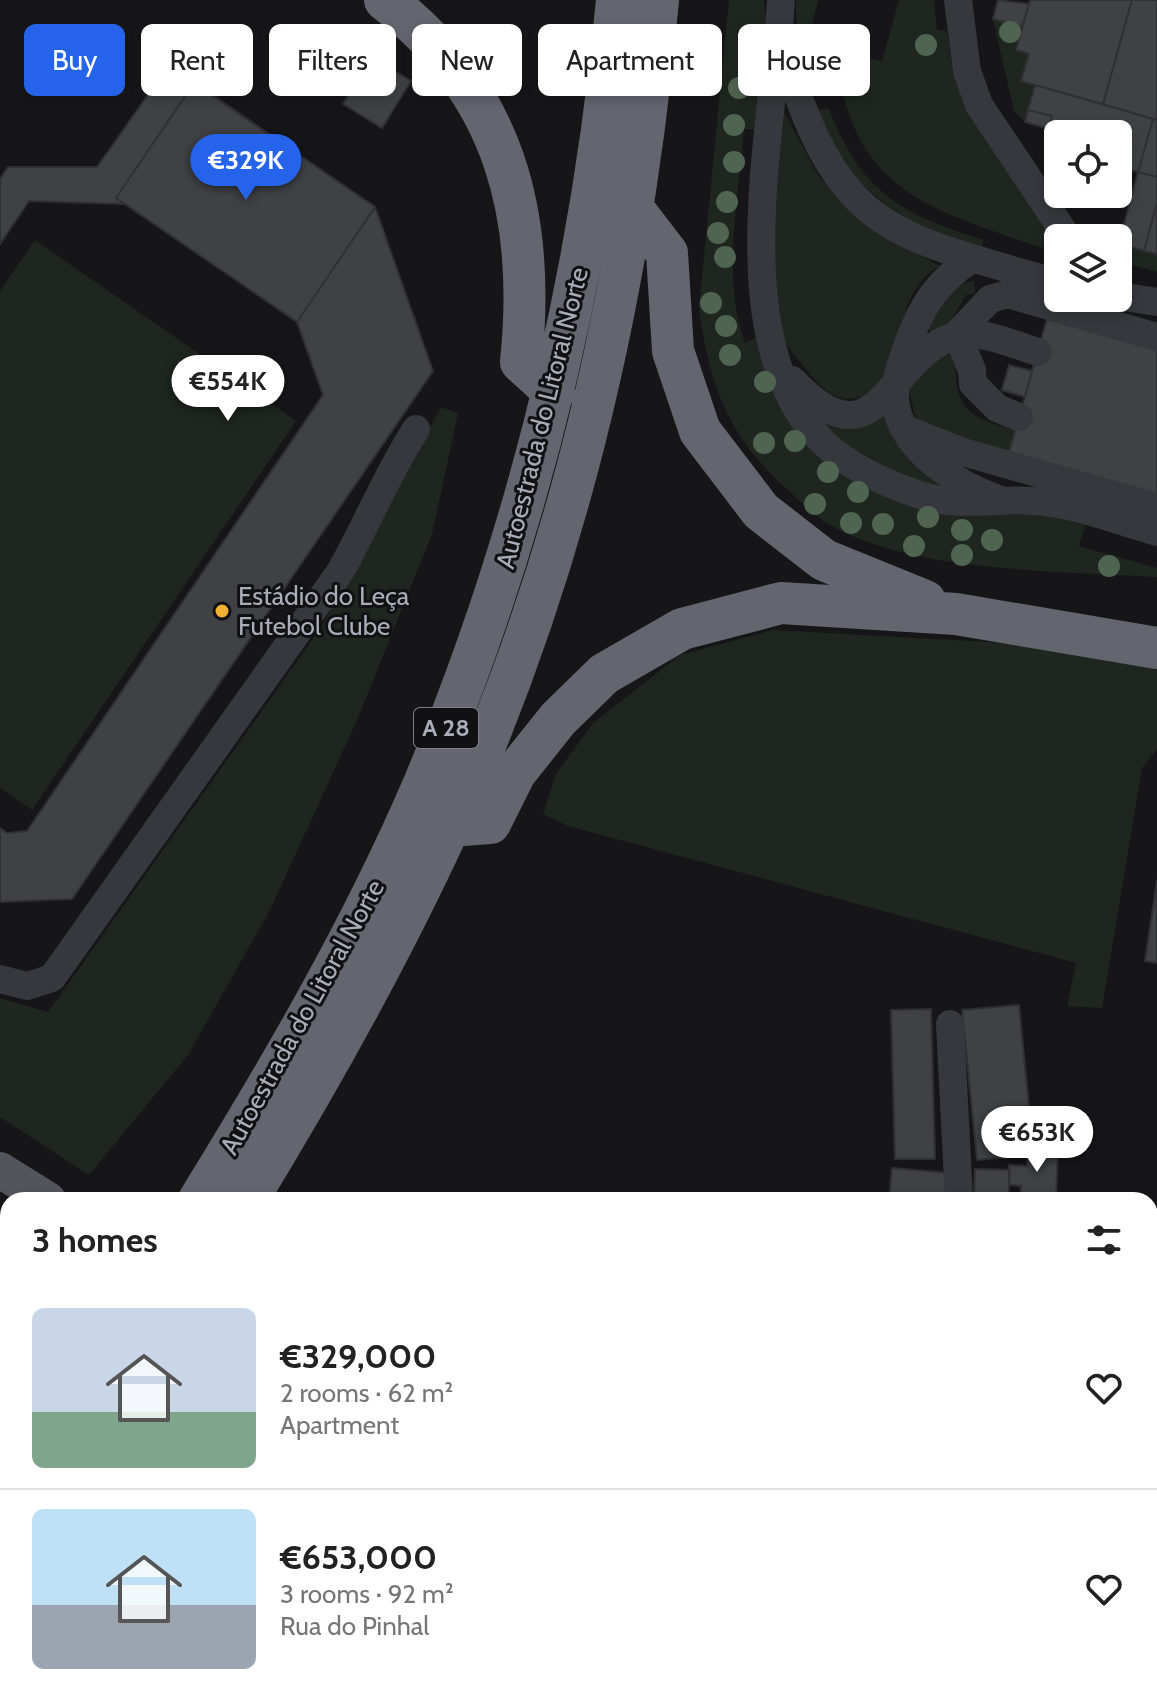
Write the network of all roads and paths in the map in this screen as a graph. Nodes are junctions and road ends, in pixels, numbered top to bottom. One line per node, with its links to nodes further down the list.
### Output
1 (385, 0): 22 (highway)
2 (617, 0): 22 (highway, Autoestrada do Litoral Norte / A 28)
3 (658, 0): 9 (highway, Autoestrada do Litoral Norte / A 28)
4 (781, 0): 6 (street)
5 (958, 0): 10 (street)
6 (780, 24)
7 (774, 96): 19 (street)
8 (797, 96): 11 (street)
9 (634, 210): 29 (highway); 31 (highway, Autoestrada do Litoral Norte / A 28)
10 (1059, 224)
11 (971, 259): 12 (street); 21 (street)
12 (1044, 279)
13 (1132, 298): 14 (street)
14 (1157, 302)
15 (957, 334): 16 (street); 17 (street); 20 (street); 21 (street)
16 (1157, 337)
17 (987, 338): 18 (street); 20 (street)
18 (1038, 352)
19 (781, 368): 21 (street); 26 (street)
20 (972, 370): 23 (street)
21 (895, 384): 25 (street)
22 (554, 392): 36 (highway, Autoestrada do Litoral Norte / A 28)
23 (1019, 417)
24 (416, 429): 32 (street)
25 (904, 429): 26 (street); 27 (street)
26 (1006, 502): 28 (street)
27 (1157, 507)
28 (1157, 532)
29 (956, 614): 30 (highway); 31 (highway)
30 (1157, 648)
31 (449, 826): 37 (highway, Autoestrada do Litoral Norte / A 28)
32 (0, 979)
33 (950, 1024): 38 (street)
34 (0, 1170): 35 (main road)
35 (35, 1192)
36 (204, 1192)
37 (252, 1192)
38 (959, 1192)

